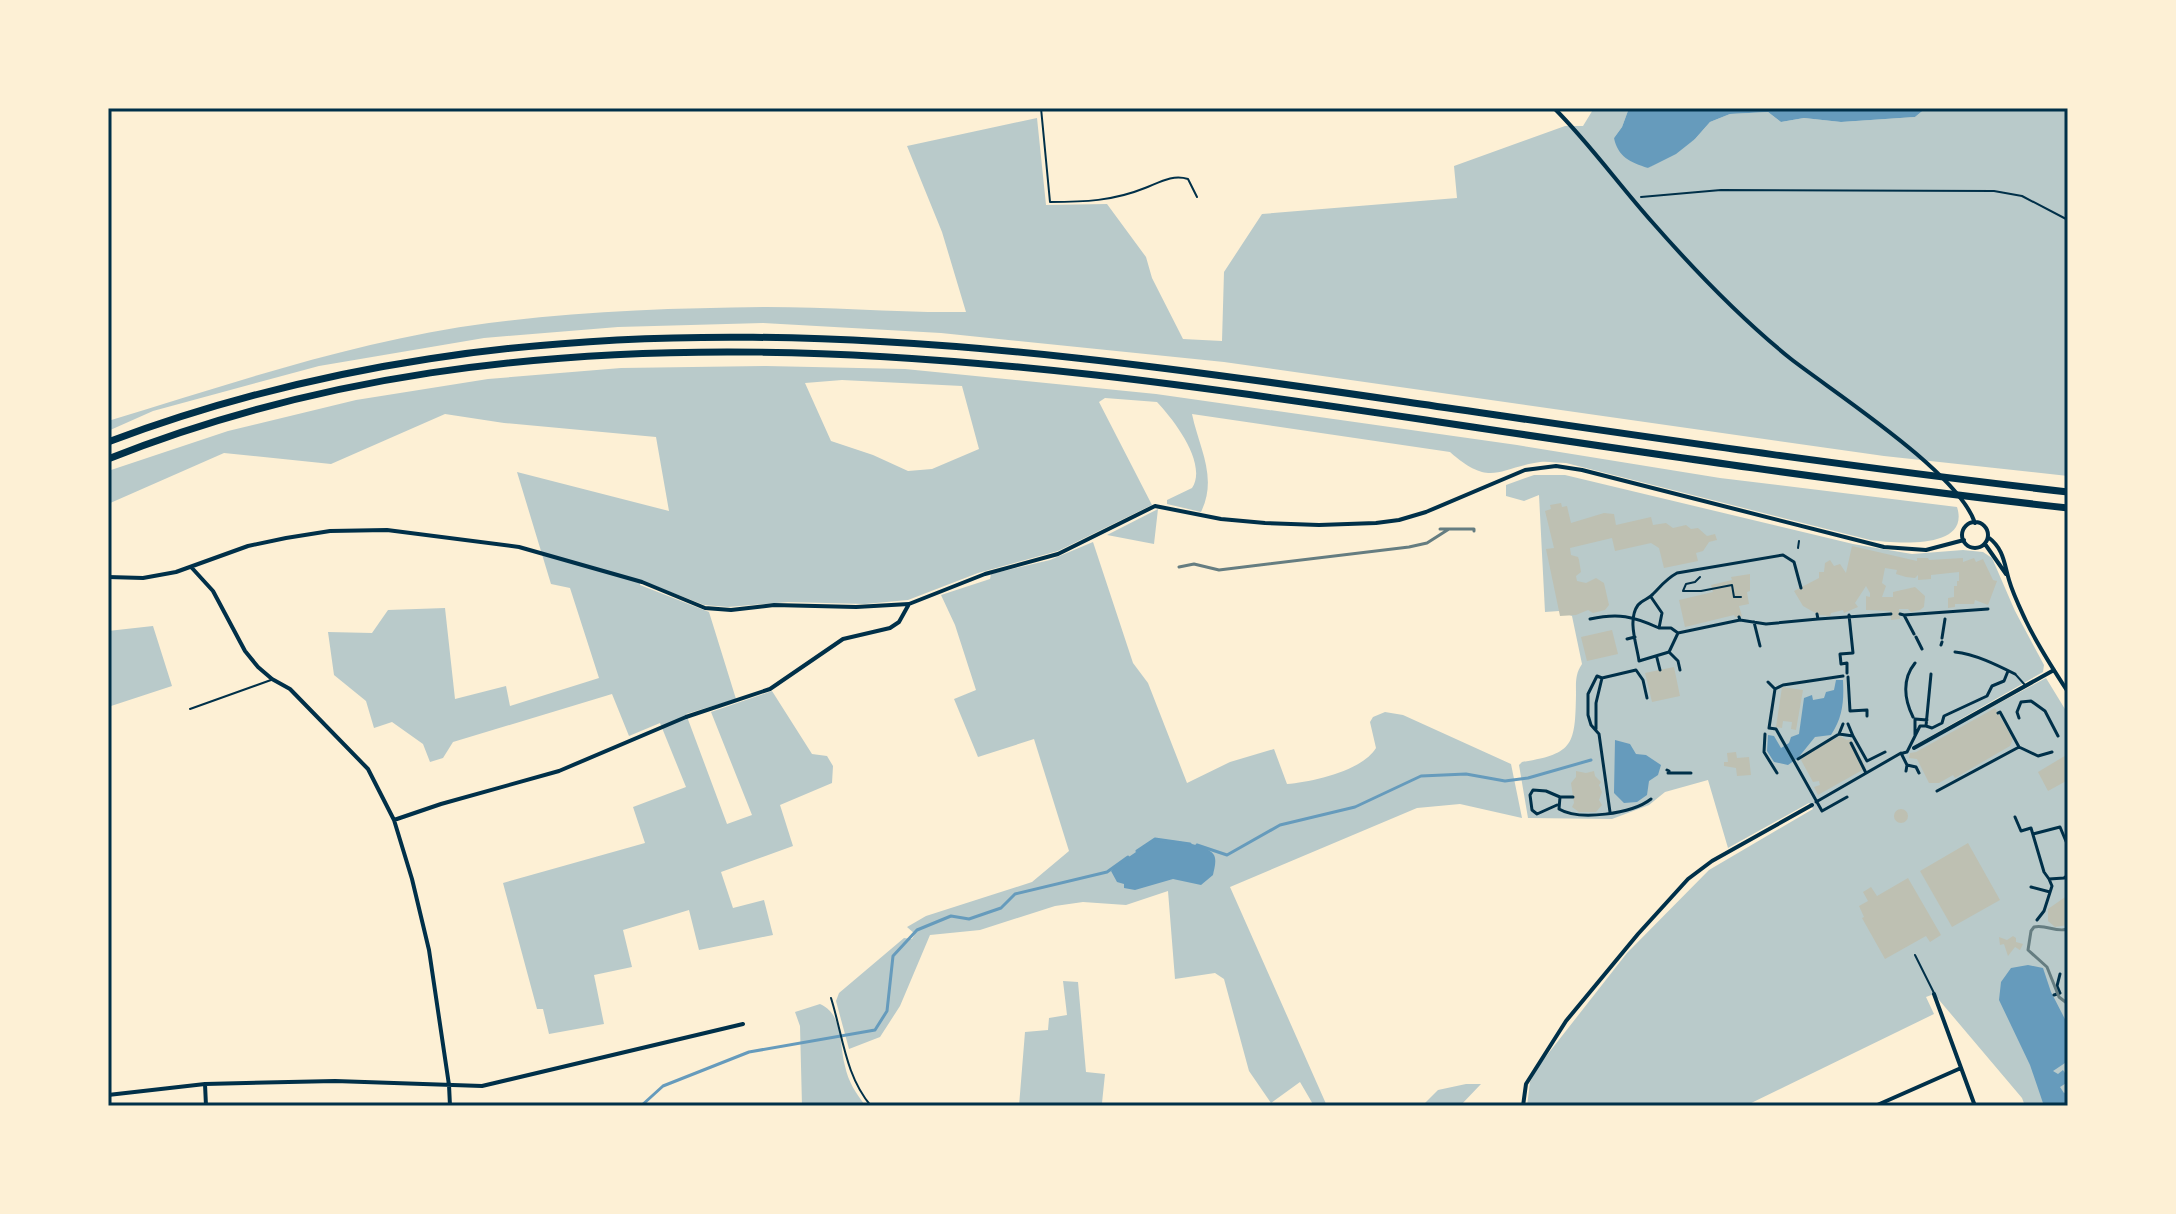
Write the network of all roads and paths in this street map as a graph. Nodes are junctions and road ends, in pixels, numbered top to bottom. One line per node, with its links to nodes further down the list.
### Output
1 (1041, 108): 3 (path)
2 (1554, 108): 4 (street)
3 (1197, 197)
4 (1631, 198): 5 (path); 10 (street)
5 (2068, 220)
6 (108, 442): 8 (highway)
7 (108, 459): 9 (highway)
8 (2068, 492)
9 (2068, 508)
10 (1975, 523): 11 (street); 12 (street)
11 (1988, 537): 14 (street); 18 (street)
12 (1964, 540): 14 (street); 23 (street)
13 (1799, 541): 15 (lane)
14 (1985, 544): 18 (street)
15 (1798, 548)
16 (192, 568): 19 (street); 23 (street); 52 (street)
17 (1700, 568): 20 (street); 21 (street); 22 (path)
18 (2008, 575): 46 (street)
19 (108, 577)
20 (1801, 588)
21 (1651, 597): 29 (street); 31 (street)
22 (1741, 597)
23 (909, 604): 98 (street)
24 (1988, 609): 27 (street)
25 (1891, 614): 26 (street)
26 (1849, 615): 30 (street); 50 (street)
27 (1945, 615): 35 (street); 37 (street)
28 (1590, 619): 29 (street)
29 (1633, 620): 31 (street); 33 (street)
30 (1754, 622): 32 (street); 36 (street)
31 (1659, 628): 32 (street)
32 (1678, 633): 38 (street)
33 (1635, 637): 34 (street); 41 (street)
34 (1627, 639)
35 (1942, 642)
36 (1760, 646)
37 (1922, 649)
38 (1669, 652): 40 (street); 45 (street)
39 (1955, 652): 47 (street)
40 (1657, 658): 41 (street); 44 (street)
41 (1639, 661): 43 (street)
42 (1915, 663): 63 (street)
43 (1636, 670): 51 (street); 57 (street)
44 (1660, 670)
45 (1680, 670)
46 (2054, 670): 54 (street); 56 (street)
47 (2008, 671): 49 (street); 68 (street)
48 (1931, 674): 65 (street)
49 (2015, 674): 54 (lane)
50 (1846, 675): 55 (street); 59 (street)
51 (1602, 678): 69 (street); 69 (street)
52 (272, 679): 58 (lane); 98 (street)
53 (1768, 682): 55 (street)
54 (2026, 686): 76 (street)
55 (1775, 689): 94 (street)
56 (2068, 692)
57 (1647, 698)
58 (190, 709)
59 (1850, 711): 61 (street); 62 (street)
60 (1998, 713): 75 (street)
61 (1867, 716)
62 (1849, 717)
63 (1913, 717)
64 (2019, 718): 73 (street)
65 (1927, 719): 68 (street); 72 (street)
66 (1843, 724): 71 (street)
67 (1848, 724): 74 (street)
68 (1926, 726): 72 (street)
69 (1597, 731): 96 (street)
70 (1765, 734): 87 (street)
71 (1839, 734): 74 (street); 81 (street)
72 (1915, 735): 80 (street)
73 (2058, 736)
74 (1853, 740): 77 (street); 77 (street); 78 (street); 85 (street)
75 (2019, 747): 79 (street); 82 (street)
76 (1914, 748)
77 (1854, 749): 85 (street)
78 (1885, 752)
79 (2052, 752)
80 (1901, 753): 85 (street); 88 (street)
81 (1798, 759)
82 (1994, 761): 83 (street); 89 (street)
83 (1997, 766)
84 (1668, 771): 86 (street)
85 (1865, 771): 94 (street)
86 (1691, 773)
87 (1777, 773)
88 (1919, 773)
89 (1937, 791)
90 (1560, 797): 91 (street); 95 (street); 95 (street)
91 (1573, 797)
92 (1847, 797): 94 (street)
93 (1651, 799): 96 (street)
94 (1814, 804): 121 (street)
95 (1557, 805): 96 (street)
96 (1610, 812)
97 (2015, 817): 99 (street)
98 (394, 820): 116 (street)
99 (2033, 834): 100 (street); 102 (street)
100 (2068, 846)
101 (2038, 872): 102 (street)
102 (2044, 872): 104 (street)
103 (2068, 875): 104 (street)
104 (2049, 879): 106 (street)
105 (2031, 887): 106 (street)
106 (2050, 892): 107 (street)
107 (2037, 920)
108 (1915, 955): 110 (lane)
109 (2060, 974): 111 (street)
110 (1934, 994): 114 (street)
111 (2054, 995)
112 (831, 998): 120 (lane)
113 (743, 1024): 116 (street)
114 (1961, 1068): 122 (street); 123 (street)
115 (205, 1084): 116 (street); 117 (street); 118 (street)
116 (449, 1085): 119 (street)
117 (108, 1095)
118 (206, 1106)
119 (450, 1106)
120 (871, 1106)
121 (1523, 1106)
122 (1875, 1106)
123 (1975, 1106)

